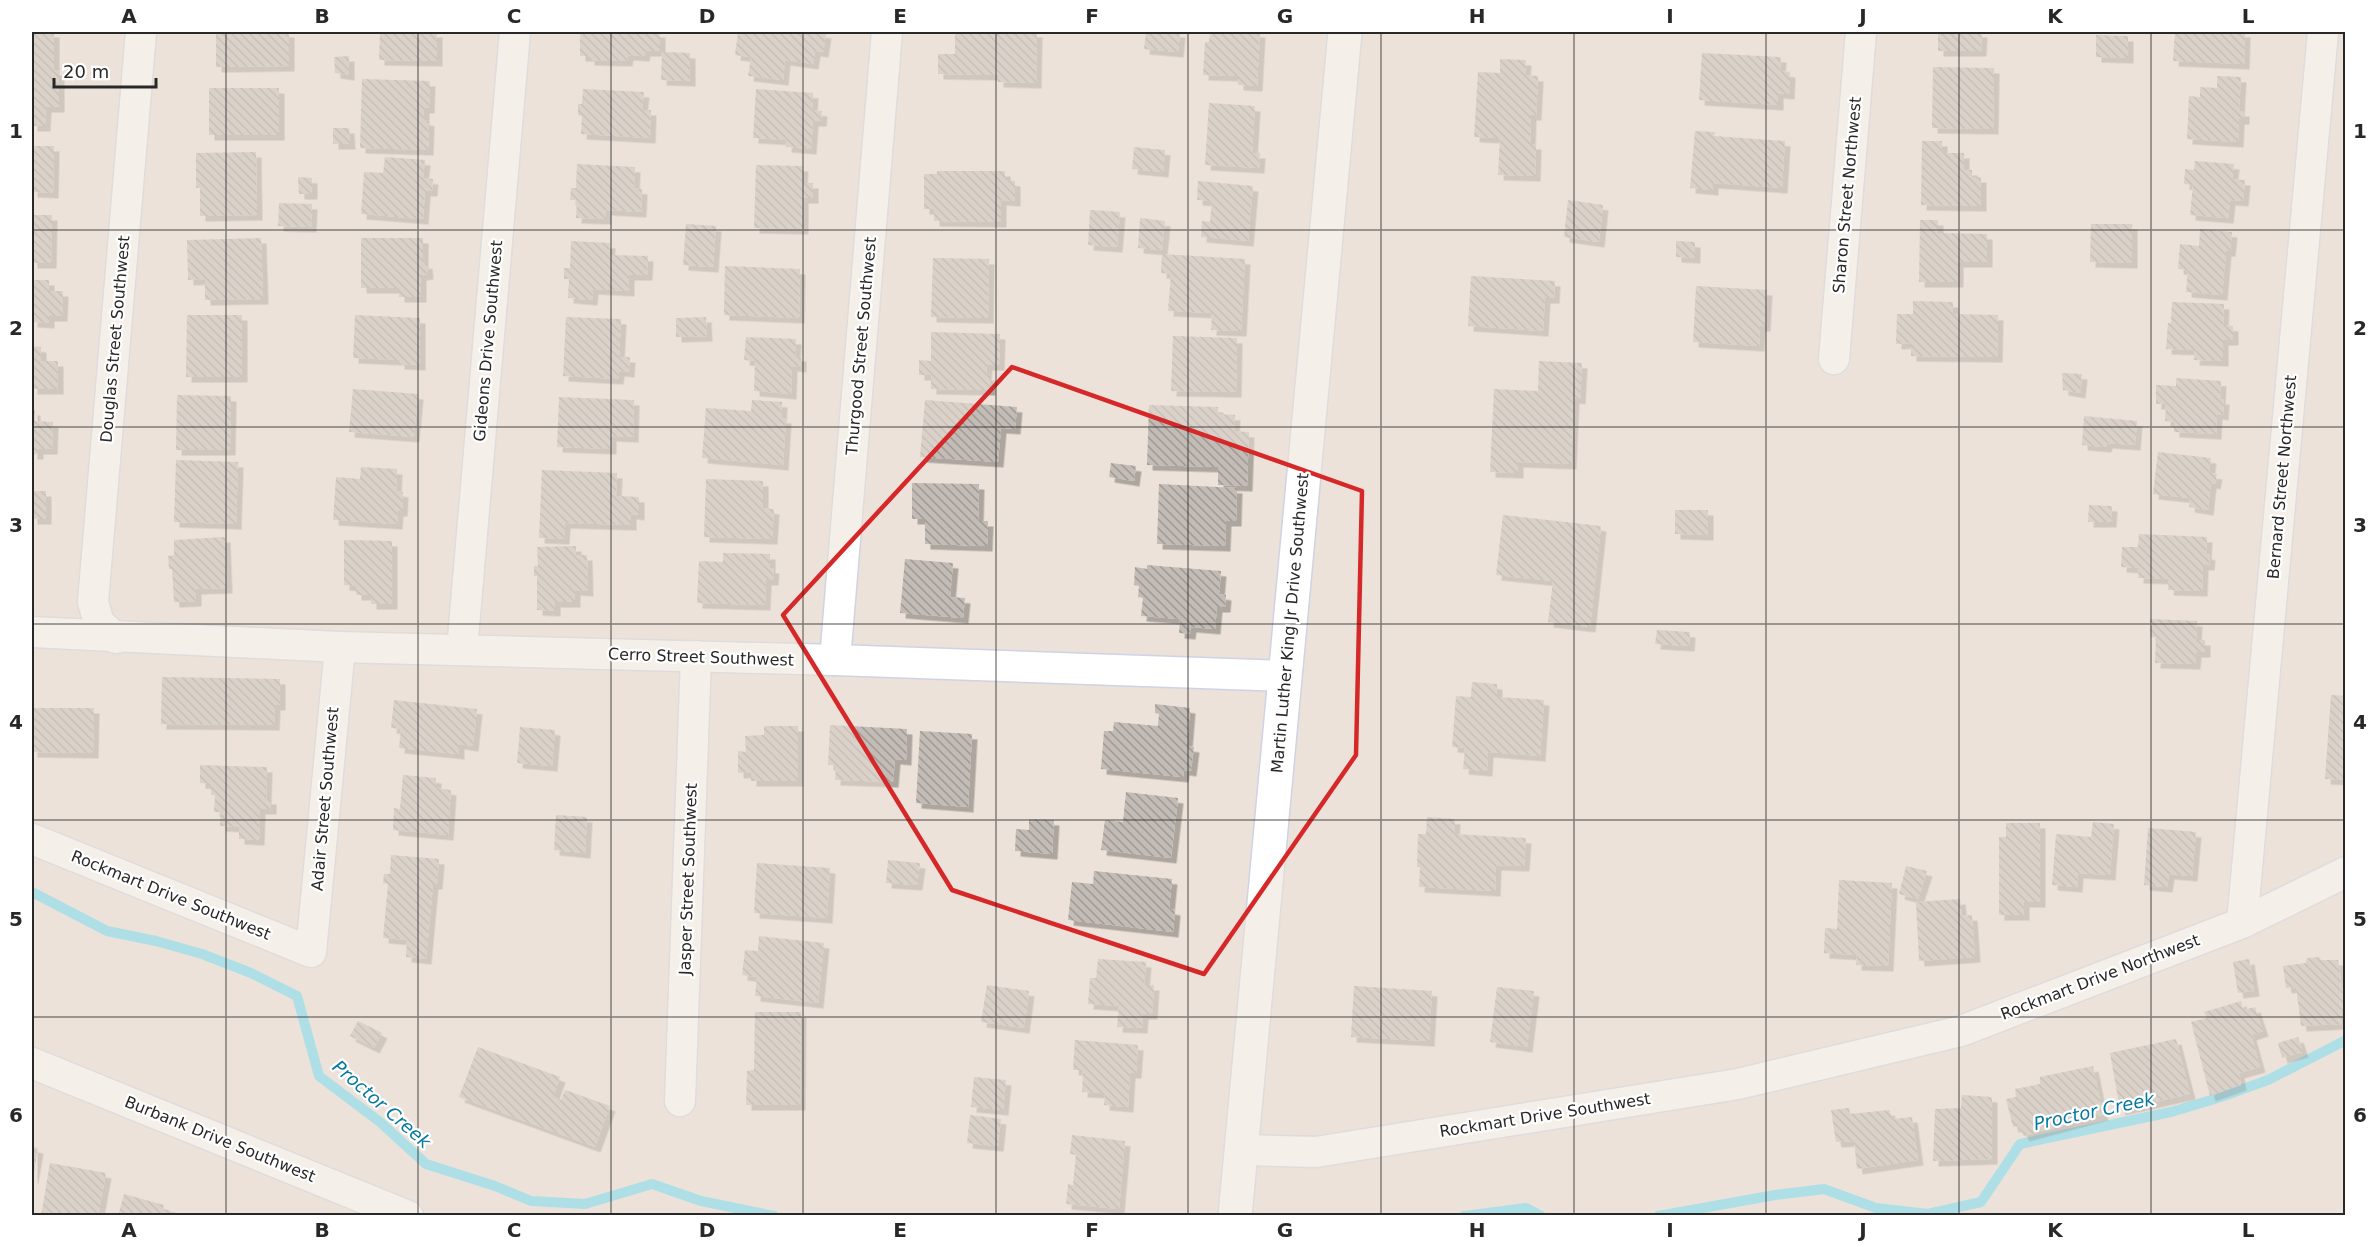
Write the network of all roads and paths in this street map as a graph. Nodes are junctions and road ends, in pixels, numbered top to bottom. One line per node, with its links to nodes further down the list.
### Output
1 (141, 32): 9 (street, Douglas Street Southwest)
2 (515, 32): 11 (street, Gideons Drive Southwest)
3 (887, 32): 13 (street, Thurgood Street Southwest)
4 (1346, 32): 14 (main road, Martin Luther King Jr Drive Southwest)
5 (1861, 32): 7 (street, Sharon Street Northwest)
6 (2323, 32): 17 (street, Bernard Street Northwest)
7 (1834, 360)
8 (32, 633): 9 (street, Cerro Street Southwest)
9 (116, 638): 10 (street, Cerro Street Southwest)
10 (340, 647): 11 (street, Cerro Street Southwest); 18 (street, Adair Street Southwest)
11 (462, 650): 12 (street, Cerro Street Southwest)
12 (696, 656): 13 (street, Cerro Street Southwest); 21 (street, Jasper Street Southwest)
13 (835, 660): 14 (street, Cerro Street Southwest)
14 (1285, 676): 22 (main road, Martin Luther King Jr Drive Southwest)
15 (32, 839): 18 (street, Rockmart Drive Southwest)
16 (2346, 872): 17 (street, Rockmart Drive Northwest)
17 (2242, 923): 19 (street, Rockmart Drive Northwest)
18 (311, 952)
19 (1846, 1058): 22 (street, Rockmart Drive Southwest)
20 (32, 1063): 23 (street, Burbank Drive Southwest)
21 (680, 1101)
22 (1241, 1150): 24 (main road, Martin Luther King Jr Drive Southwest)
23 (408, 1215)
24 (1235, 1215)

